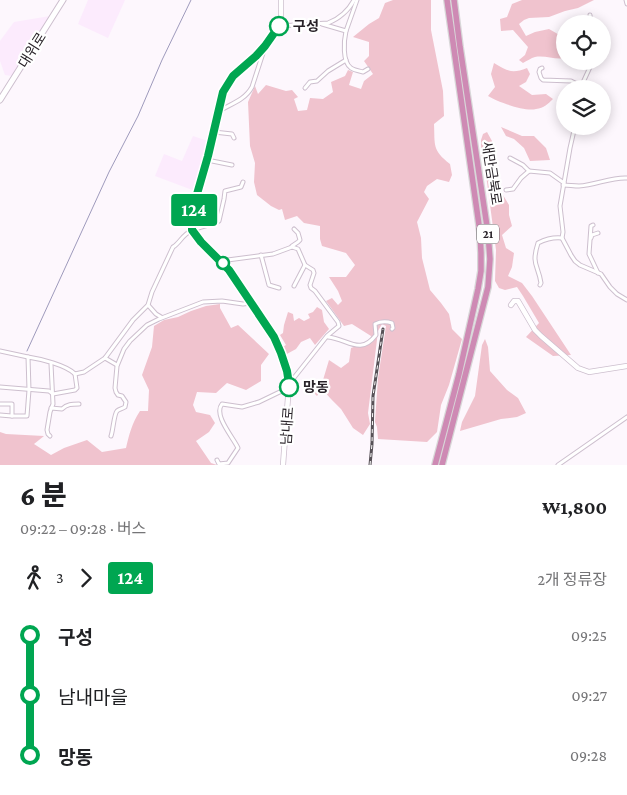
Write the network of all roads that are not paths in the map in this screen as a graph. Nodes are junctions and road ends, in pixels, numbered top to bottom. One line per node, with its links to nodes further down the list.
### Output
1 (63, 0): 17 (main road, 대위로)
2 (281, 0): 9 (street)
3 (356, 0): 8 (street); 10 (street)
4 (447, 0): 72 (highway, 새만금북로 / 21)
5 (454, 0): 73 (highway, 새만금북로 / 21)
6 (626, 0): 7 (street)
7 (627, 4)
8 (318, 23): 9 (street); 10 (street)
9 (279, 26): 11 (street)
10 (346, 30): 12 (street)
11 (265, 46): 18 (street); 18 (street)
12 (346, 60): 14 (street); 16 (street)
13 (542, 68): 15 (street)
14 (368, 69)
15 (556, 80)
16 (306, 88)
17 (0, 99)
18 (219, 111): 19 (street)
19 (214, 132): 21 (street); 23 (street)
20 (573, 135): 28 (street)
21 (234, 138)
22 (510, 158): 25 (street)
23 (207, 160): 24 (street); 32 (street)
24 (232, 164)
25 (529, 171): 28 (street); 29 (street)
26 (627, 178): 28 (street)
27 (243, 182): 32 (street)
28 (563, 184): 34 (street)
29 (506, 190)
30 (593, 225): 35 (street)
31 (294, 229): 36 (street)
32 (192, 230): 38 (street, 남내로); 46 (street)
33 (598, 233): 35 (street)
34 (562, 238): 40 (street); 41 (street)
35 (589, 241): 40 (street)
36 (292, 247): 37 (street); 39 (street)
37 (260, 255): 38 (street); 43 (street)
38 (220, 261): 45 (street, 남내로)
39 (305, 265): 42 (street); 50 (street)
40 (598, 273): 44 (street)
41 (540, 285)
42 (294, 286)
43 (279, 288)
44 (627, 300)
45 (251, 303): 48 (street); 58 (street, 남내로)
46 (148, 305): 48 (street); 53 (street)
47 (511, 305): 56 (street)
48 (162, 318): 55 (street)
49 (392, 329): 50 (street)
50 (327, 336): 58 (street)
51 (0, 351): 52 (street)
52 (28, 357): 54 (street); 60 (street)
53 (105, 358): 55 (street); 57 (street)
54 (51, 364): 57 (street); 61 (street)
55 (117, 365): 69 (street)
56 (627, 366)
57 (75, 374): 61 (street)
58 (289, 386): 70 (street, 남내로); 71 (street, 남내로)
59 (0, 388): 60 (street)
60 (29, 390): 61 (street); 66 (street)
61 (53, 394): 64 (street)
62 (0, 404): 66 (street)
63 (79, 404): 64 (street)
64 (51, 408): 68 (street)
65 (0, 415): 66 (street)
66 (12, 416)
67 (627, 417): 74 (street)
68 (50, 436)
69 (111, 436)
70 (217, 460)
71 (283, 465)
72 (435, 465)
73 (442, 465)
74 (558, 465)

